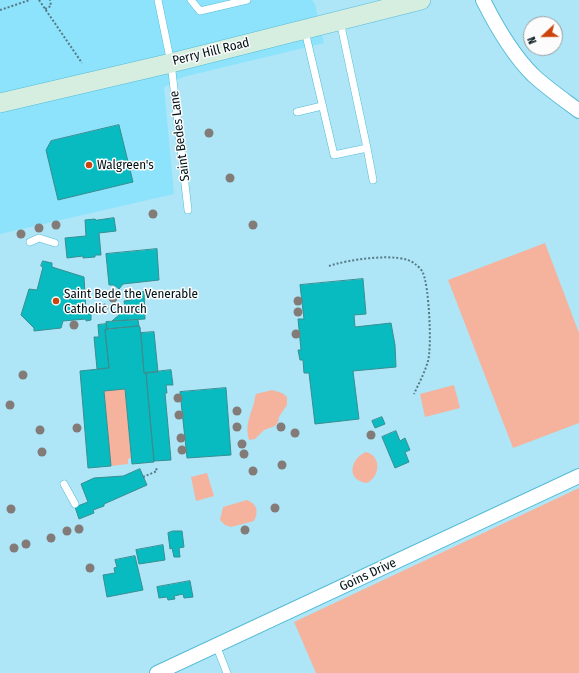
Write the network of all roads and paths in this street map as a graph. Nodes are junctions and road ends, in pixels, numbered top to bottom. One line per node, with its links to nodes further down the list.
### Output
1 (30, 0): 10 (path)
2 (39, 0): 9 (path)
3 (50, 0): 9 (path)
4 (160, 0): 13 (lane, Saint Bedes Lane)
5 (190, 0): 6 (lane)
6 (247, 0)
7 (421, 0): 11 (main road, Perry Hill Road)
8 (483, 0): 17 (street)
9 (45, 9): 14 (path)
10 (0, 10)
11 (340, 20): 12 (main road, Perry Hill Road); 19 (lane)
12 (305, 28): 13 (main road, Perry Hill Road); 16 (lane)
13 (171, 63): 15 (main road, Perry Hill Road); 21 (lane, Saint Bedes Lane)
14 (82, 64)
15 (0, 103)
16 (322, 106): 18 (lane); 19 (lane)
17 (579, 111)
18 (298, 112)
19 (367, 148): 20 (lane)
20 (373, 180)
21 (188, 210)
22 (30, 242): 23 (lane)
23 (55, 243)
24 (329, 266): 27 (path)
25 (104, 304): 26 (path)
26 (109, 310)
27 (414, 394)
28 (156, 468): 29 (path)
29 (144, 476)
30 (579, 476): 33 (street, Goins Drive)
31 (64, 484): 32 (lane)
32 (75, 504)
33 (216, 645): 34 (street, Goins Drive); 35 (lane)
34 (157, 673)
35 (227, 673)

